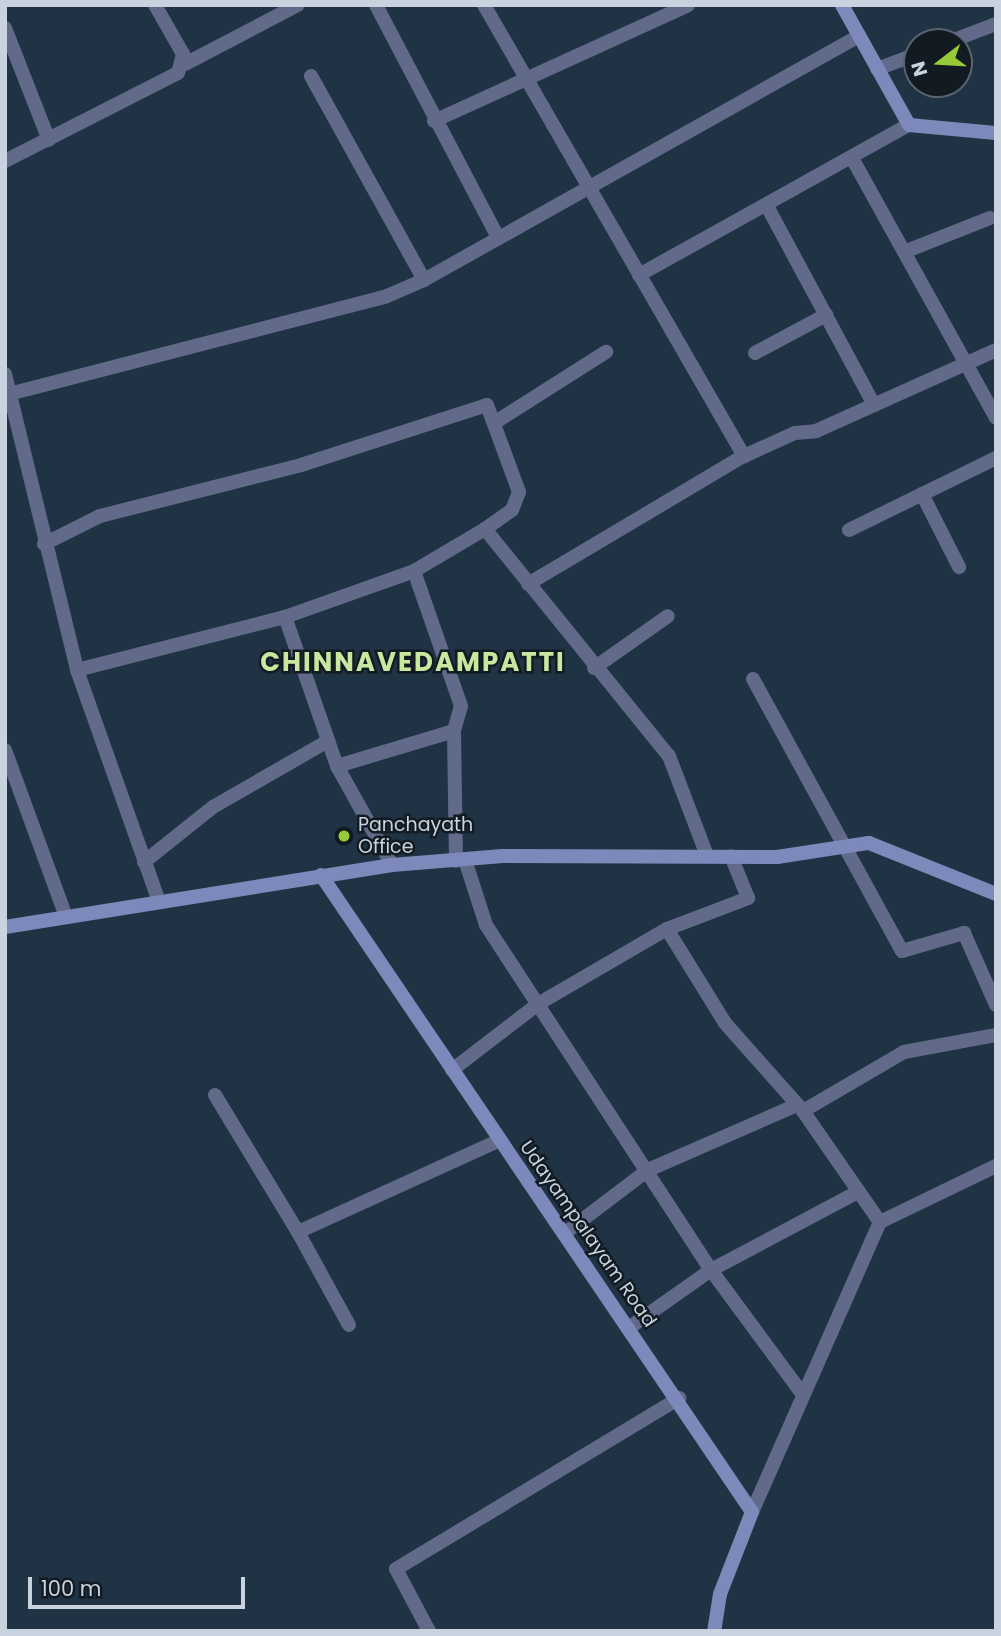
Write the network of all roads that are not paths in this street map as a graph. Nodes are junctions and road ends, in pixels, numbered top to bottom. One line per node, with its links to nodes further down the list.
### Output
1 (155, 5): 12 (street)
2 (298, 5): 12 (street)
3 (376, 5): 16 (street)
4 (484, 5): 15 (street)
5 (688, 5): 15 (street)
6 (842, 5): 10 (street)
7 (996, 24): 9 (street)
8 (5, 28): 19 (street)
9 (973, 33)
10 (859, 36): 13 (street); 22 (street)
11 (903, 59): 13 (street)
12 (185, 64): 19 (street)
13 (877, 69): 17 (street)
14 (311, 76): 28 (street)
15 (528, 81): 16 (street); 22 (street)
16 (434, 121): 25 (street)
17 (909, 125): 18 (street); 20 (street)
18 (996, 133)
19 (49, 140): 21 (street)
20 (852, 158): 23 (street); 26 (street)
21 (5, 161)
22 (588, 185): 25 (street); 27 (street)
23 (767, 206): 27 (street); 29 (street)
24 (994, 220): 26 (street)
25 (498, 237): 28 (street)
26 (908, 250): 33 (street)
27 (639, 275): 39 (street)
28 (424, 280): 35 (street)
29 (826, 315): 32 (street); 36 (street)
30 (996, 350): 33 (street)
31 (606, 352): 38 (street)
32 (755, 353)
33 (967, 361): 36 (street); 37 (street)
34 (5, 374): 35 (street)
35 (9, 394): 44 (street)
36 (874, 405): 39 (street)
37 (996, 418)
38 (494, 423): 42 (street); 44 (street)
39 (744, 456): 47 (street)
40 (996, 458): 41 (street)
41 (922, 495): 43 (street); 45 (street)
42 (485, 529): 46 (street); 47 (street)
43 (849, 530)
44 (44, 544): 51 (street)
45 (959, 567)
46 (414, 571): 49 (street); 53 (street)
47 (528, 584): 50 (street)
48 (668, 616): 50 (street)
49 (285, 617): 51 (street); 54 (street)
50 (594, 668): 58 (street)
51 (77, 670): 61 (street)
52 (753, 679): 57 (street)
53 (454, 731): 56 (street); 60 (street)
54 (328, 741): 56 (street); 61 (street)
55 (5, 750): 66 (street)
56 (337, 766): 62 (street)
57 (847, 846): 59 (street); 64 (street); 70 (street)
58 (706, 853): 59 (street); 60 (street)
59 (731, 856): 68 (street)
60 (461, 860): 62 (street); 69 (street)
61 (144, 862): 65 (street)
62 (392, 864): 63 (street)
63 (321, 875): 65 (street); 72 (street, Udayampalayam Road)
64 (996, 894)
65 (159, 902): 66 (street)
66 (66, 917): 67 (street)
67 (5, 927)
68 (667, 929): 69 (street); 74 (street)
69 (538, 1004): 72 (street); 77 (street)
70 (996, 1005)
71 (996, 1035): 74 (street)
72 (452, 1070): 75 (street, Udayampalayam Road)
73 (215, 1095): 80 (street)
74 (800, 1108): 77 (street); 78 (street)
75 (498, 1141): 80 (street); 81 (street, Udayampalayam Road)
76 (996, 1166): 79 (street)
77 (648, 1170): 81 (street); 82 (street)
78 (856, 1193): 79 (street); 82 (street)
79 (880, 1222): 85 (street)
80 (298, 1233): 83 (street)
81 (565, 1233): 84 (street, Udayampalayam Road)
82 (711, 1270): 84 (street); 85 (street)
83 (349, 1325)
84 (630, 1327): 86 (street, Udayampalayam Road)
85 (803, 1395): 87 (street)
86 (679, 1398): 87 (street, Udayampalayam Road); 88 (street)
87 (752, 1512): 89 (street)
88 (429, 1631)
89 (714, 1631)

